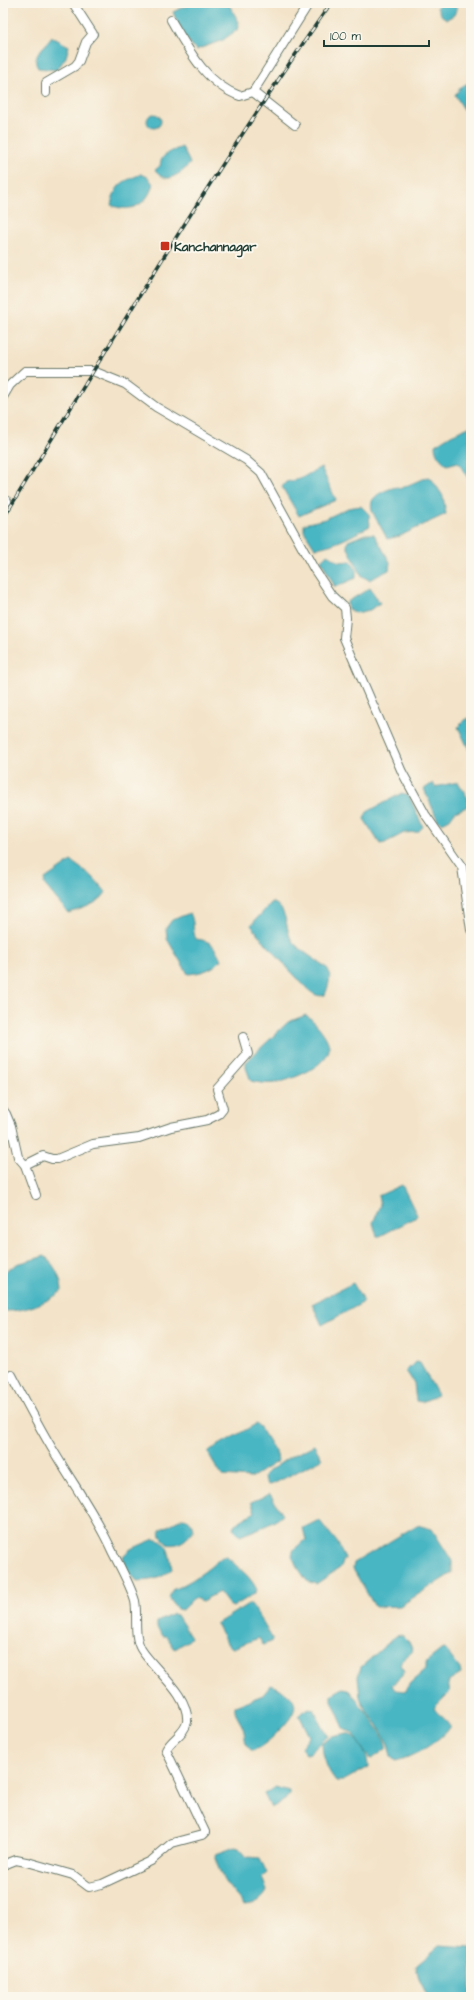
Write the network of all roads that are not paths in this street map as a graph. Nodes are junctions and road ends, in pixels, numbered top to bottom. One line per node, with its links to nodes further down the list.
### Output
1 (73, 3): 4 (street)
2 (309, 3): 5 (street)
3 (171, 20): 5 (street)
4 (46, 92)
5 (253, 92): 6 (street)
6 (295, 125)
7 (3, 397): 8 (street)
8 (471, 930)
9 (244, 1037): 11 (street)
10 (3, 1110): 11 (street)
11 (24, 1165): 12 (street)
12 (36, 1196)
13 (12, 1375): 14 (street)
14 (3, 1862)

